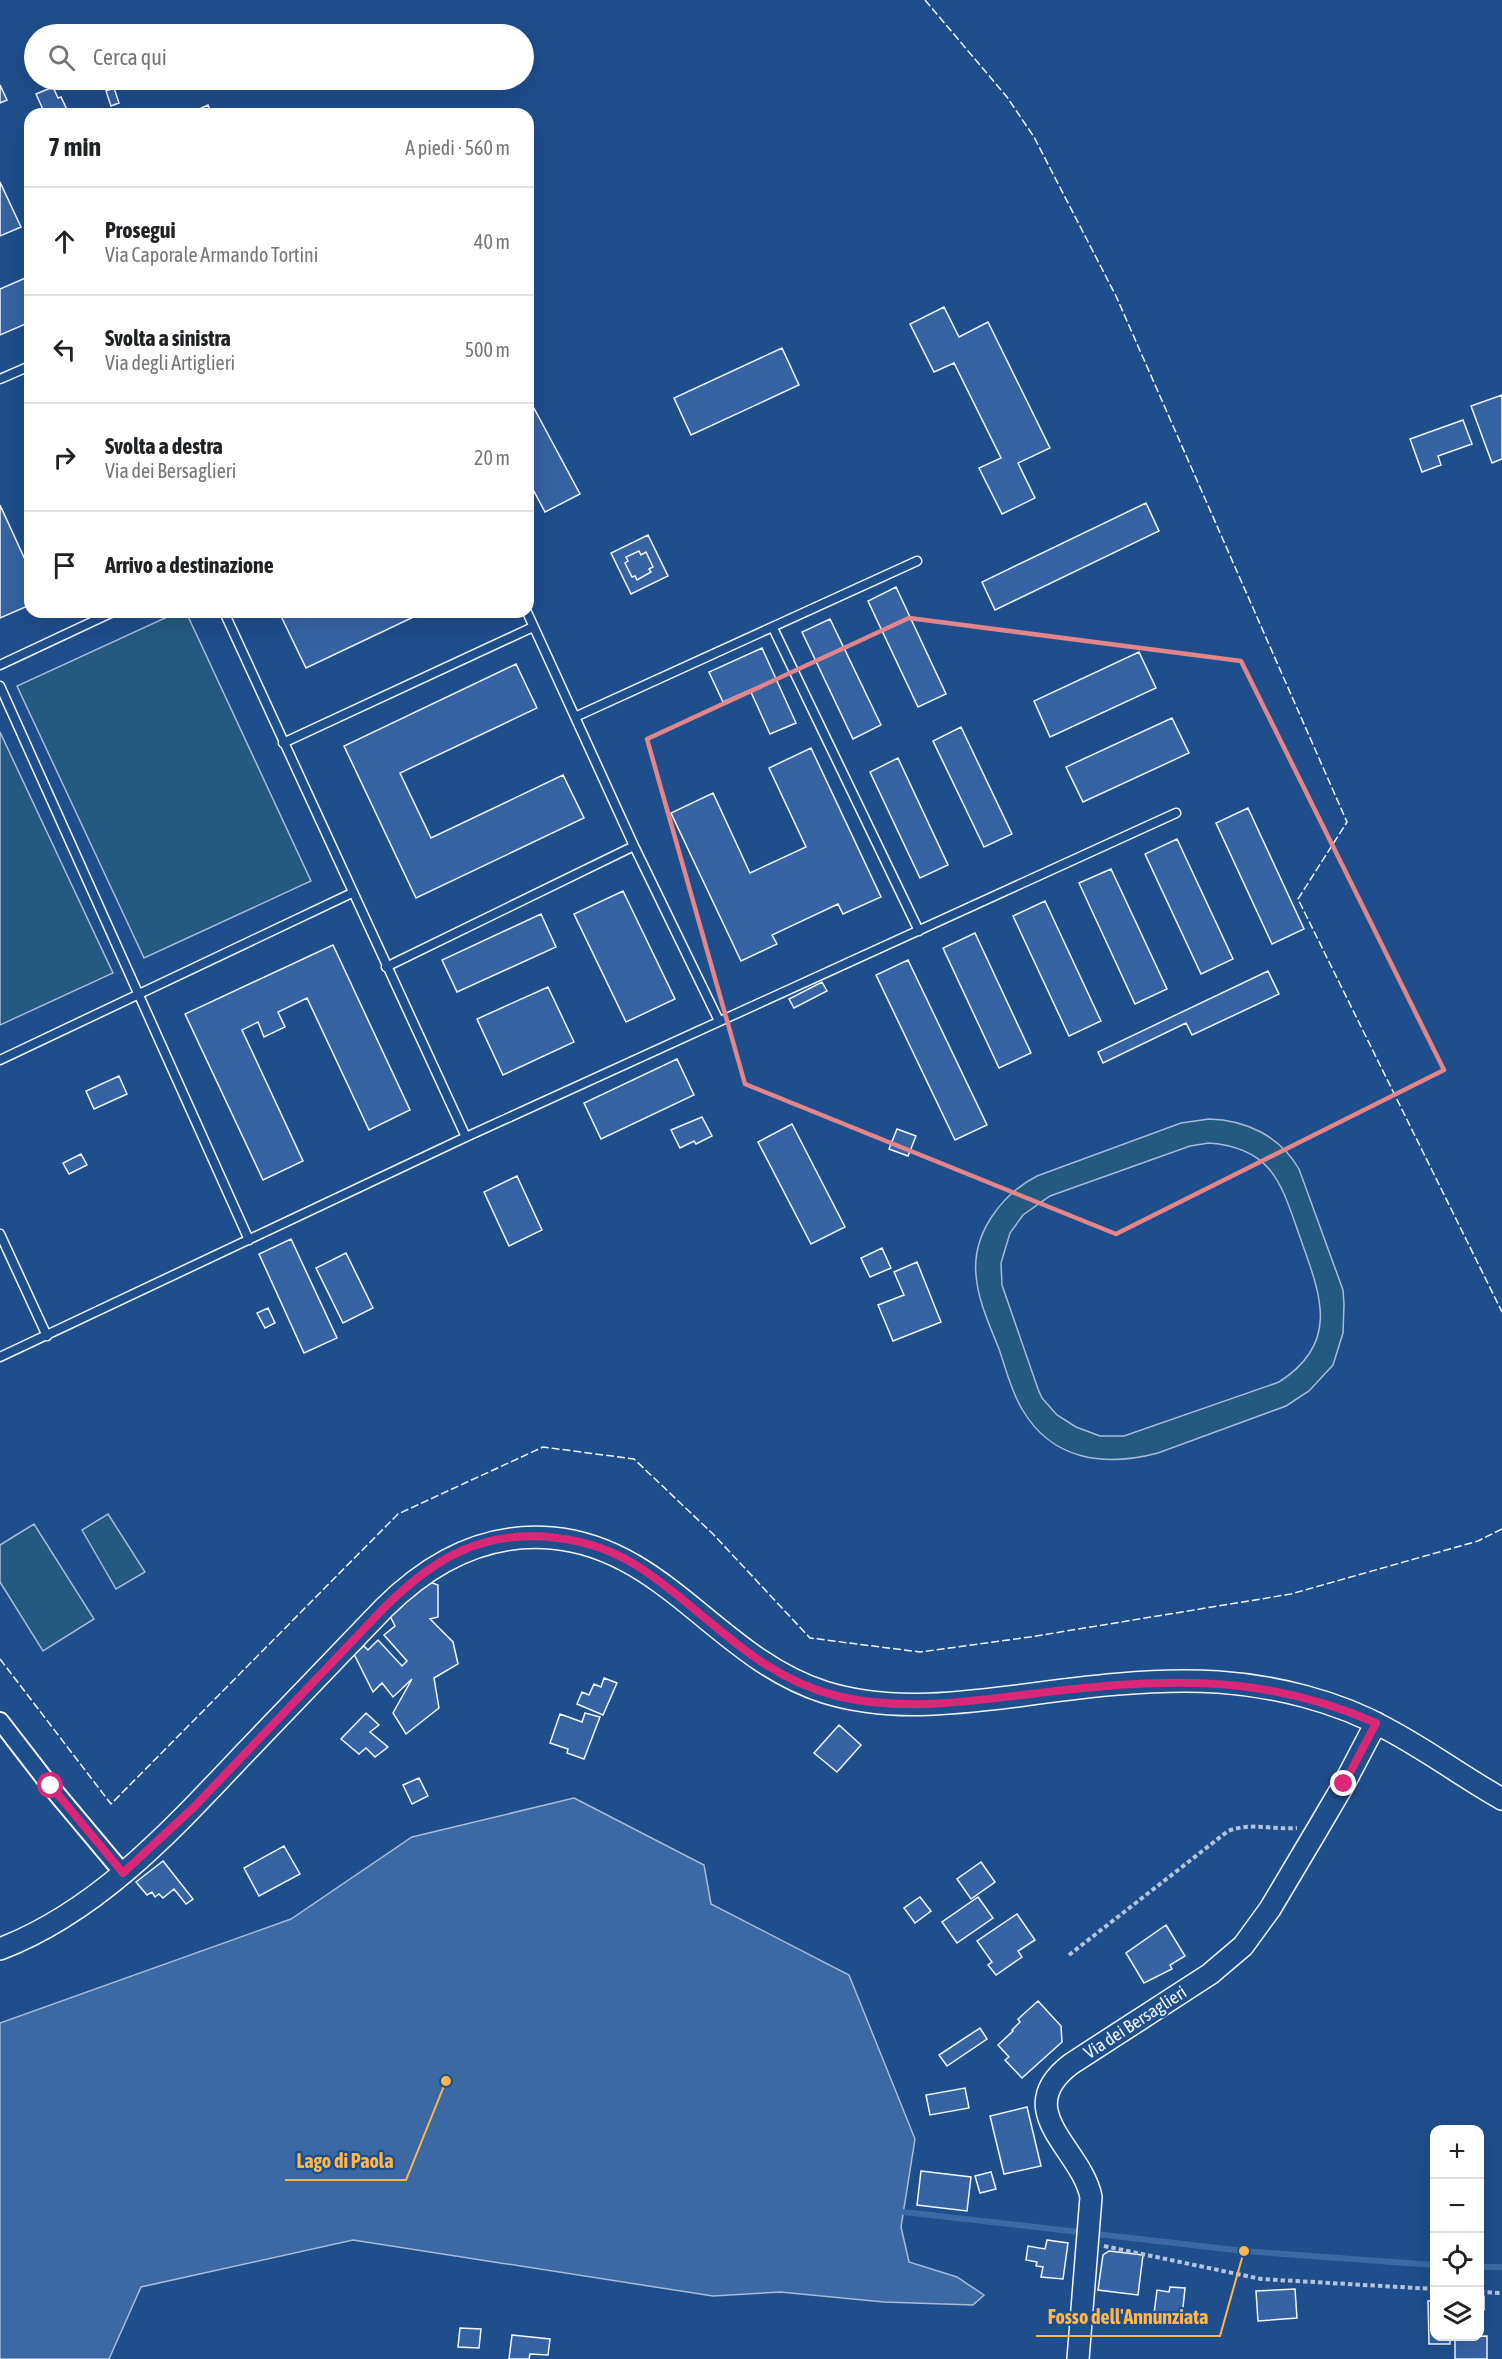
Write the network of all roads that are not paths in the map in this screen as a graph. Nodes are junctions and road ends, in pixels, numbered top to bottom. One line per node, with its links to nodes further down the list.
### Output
1 (24, 369): 2 (lane)
2 (0, 379)
3 (917, 561): 8 (lane)
4 (100, 618): 9 (lane)
5 (227, 618): 12 (lane)
6 (529, 618): 7 (lane)
7 (533, 627): 11 (lane); 12 (lane)
8 (773, 628): 11 (lane); 16 (lane)
9 (0, 665)
10 (0, 686): 18 (lane)
11 (575, 717): 14 (lane)
12 (283, 743): 15 (lane)
13 (1176, 813): 16 (lane)
14 (634, 846): 17 (lane); 19 (lane)
15 (352, 893): 17 (lane); 18 (lane)
16 (919, 930): 19 (lane)
17 (386, 967): 21 (lane)
18 (140, 994): 20 (lane); 23 (lane)
19 (719, 1022): 21 (lane)
20 (0, 1060)
21 (465, 1137): 23 (lane)
22 (0, 1234): 24 (lane)
23 (249, 1239): 24 (lane)
24 (47, 1336): 25 (lane)
25 (0, 1357)
26 (0, 1721): 29 (street)
27 (1376, 1723): 28 (street); 29 (street); 31 (street, Via dei Bersaglieri)
28 (1502, 1798)
29 (123, 1873): 30 (street)
30 (0, 1949)
31 (1078, 2359)

